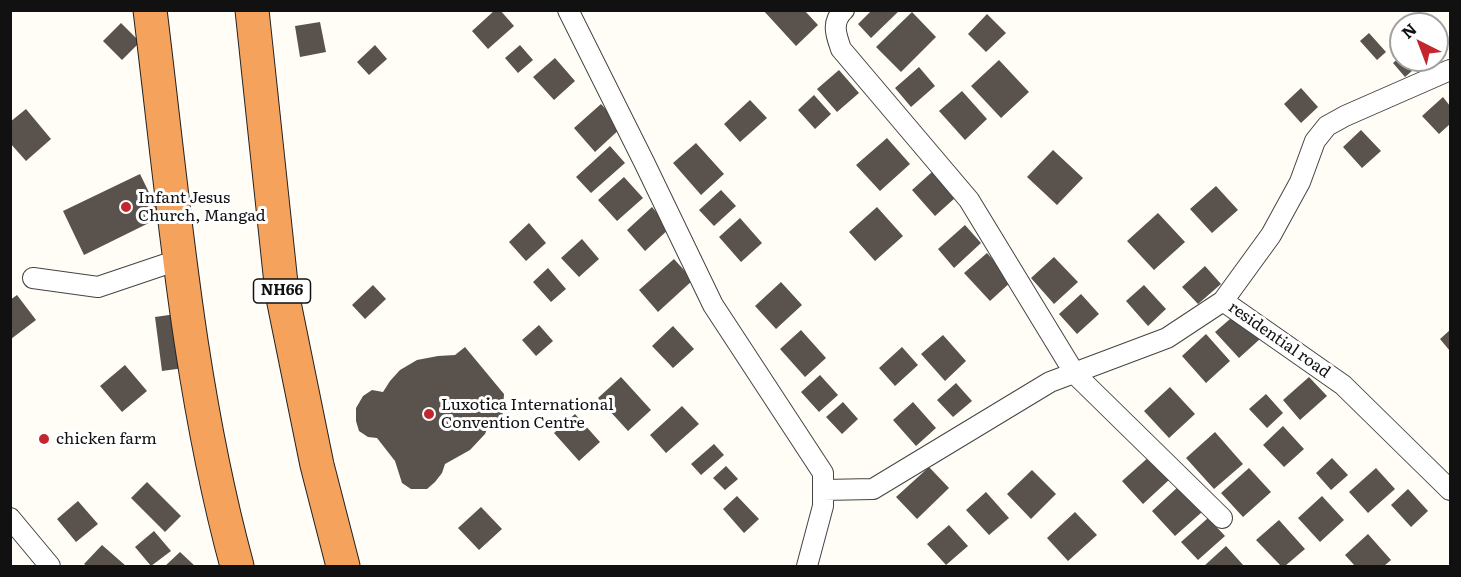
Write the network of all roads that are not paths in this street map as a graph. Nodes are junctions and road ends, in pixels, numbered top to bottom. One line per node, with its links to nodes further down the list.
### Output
1 (150, 10): 6 (highway)
2 (252, 10): 16 (highway, NH66)
3 (568, 10): 10 (street)
4 (844, 10): 9 (street)
5 (1450, 70): 8 (street, residential road)
6 (181, 259): 7 (street); 14 (highway)
7 (33, 278)
8 (1223, 300): 9 (street); 11 (street, residential road)
9 (1075, 374): 10 (street); 13 (street)
10 (823, 490): 17 (street)
11 (1450, 490)
12 (10, 518): 15 (street)
13 (1222, 518)
14 (236, 566)
15 (50, 567)
16 (343, 567)
17 (807, 567)

